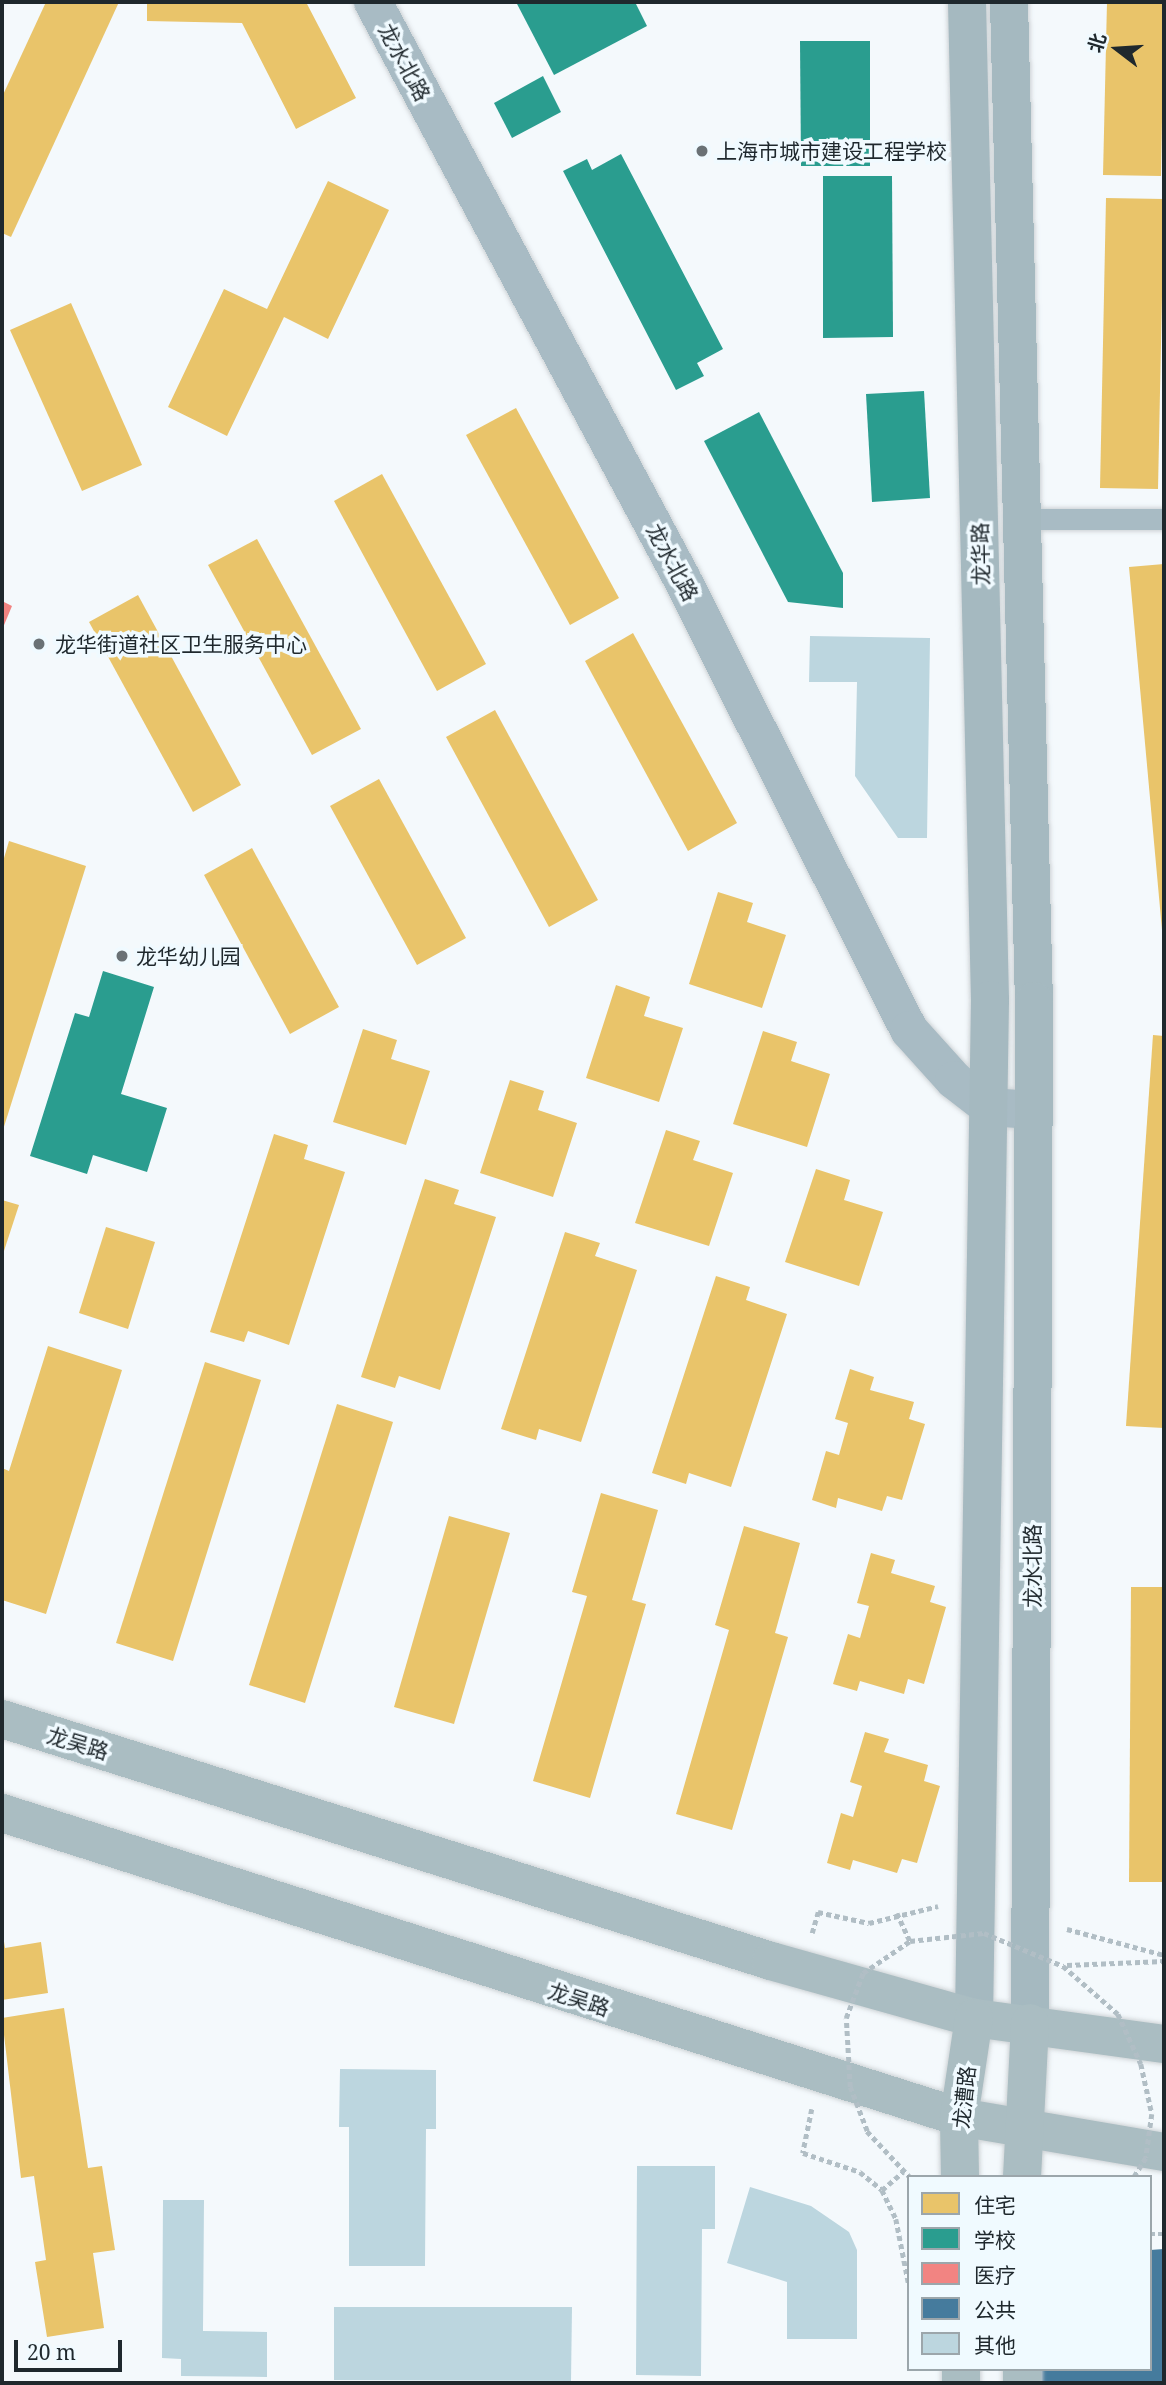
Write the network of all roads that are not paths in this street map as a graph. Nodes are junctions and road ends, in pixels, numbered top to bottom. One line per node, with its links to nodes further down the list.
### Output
1 (373, 2): 7 (street, 龙水北路)
2 (967, 2): 7 (main road, 龙华路)
3 (1009, 2): 4 (main road, 龙华路)
4 (1021, 519): 5 (lane); 6 (main road, 龙华路)
5 (1164, 519)
6 (1034, 1001): 8 (main road, 龙水北路)
7 (989, 1107): 8 (street); 11 (main road)
8 (1033, 1110): 12 (main road, 龙水北路)
9 (2, 1719): 11 (main road, 龙吴路)
10 (2, 1813): 14 (main road, 龙吴路)
11 (974, 2018): 12 (main road, 龙吴路); 14 (main road, 龙漕路)
12 (1030, 2023): 13 (main road, 龙吴路); 15 (main road)
13 (1164, 2044)
14 (959, 2117): 15 (main road, 龙吴路); 17 (main road, 龙漕路)
15 (1021, 2129): 16 (main road, 龙吴路); 18 (main road)
16 (1164, 2152)
17 (960, 2175)
18 (1022, 2175)

